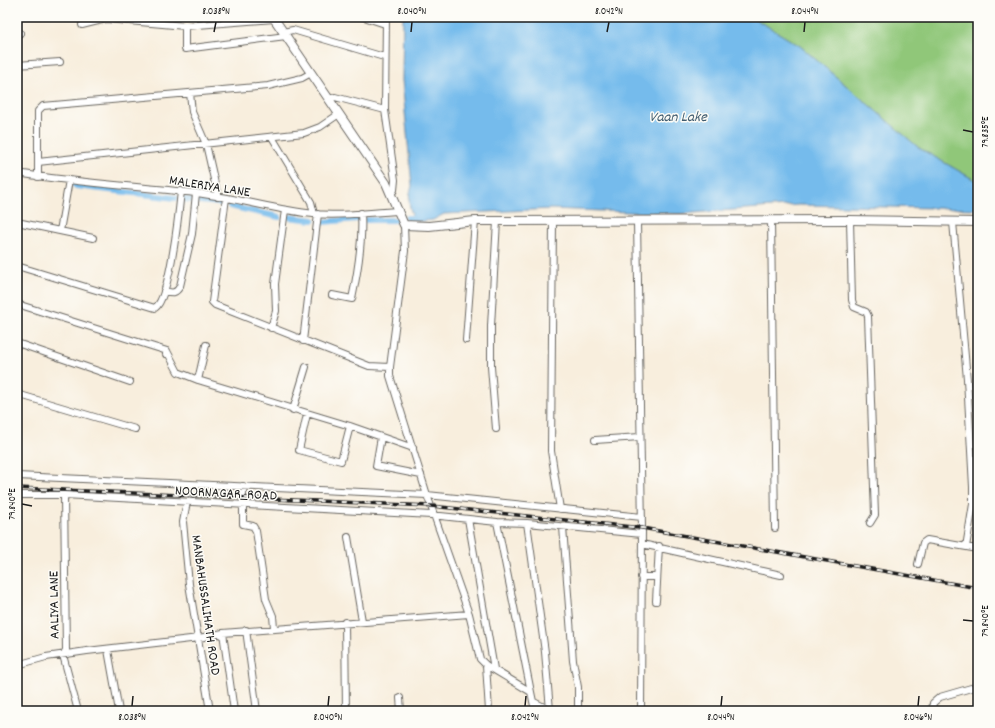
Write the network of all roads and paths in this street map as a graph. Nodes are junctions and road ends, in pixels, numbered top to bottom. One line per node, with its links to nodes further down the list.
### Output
1 (364, 17): 4 (street)
2 (386, 17): 4 (street)
3 (273, 18): 6 (street); 7 (street)
4 (385, 24): 8 (street)
5 (82, 26): 6 (street)
6 (185, 26): 7 (street)
7 (285, 34): 8 (street); 11 (street)
8 (384, 57): 14 (street)
9 (60, 62): 10 (street)
10 (17, 65)
11 (311, 73): 12 (street); 13 (street)
12 (190, 93): 17 (street); 18 (street)
13 (329, 99): 14 (street); 15 (street)
14 (385, 110): 24 (street)
15 (339, 114): 16 (street); 24 (street)
16 (272, 137): 17 (street); 30 (street)
17 (206, 144): 18 (street); 25 (street)
18 (38, 162): 20 (street)
19 (17, 173): 20 (street, MALERIYA LANE)
20 (38, 177): 21 (street, MALERIYA LANE)
21 (69, 180): 22 (street, MALERIYA LANE); 41 (street)
22 (181, 191): 23 (street, MALERIYA LANE); 44 (street)
23 (196, 193): 25 (street, MALERIYA LANE); 44 (street)
24 (391, 194): 28 (street)
25 (218, 197): 26 (street, MALERIYA LANE)
26 (226, 198): 27 (street, MALERIYA LANE); 47 (street)
27 (285, 210): 30 (street, MALERIYA LANE); 47 (street)
28 (399, 211): 29 (street, MALERIYA LANE); 40 (street)
29 (361, 213): 30 (street, MALERIYA LANE); 45 (street)
30 (316, 214): 49 (street)
31 (771, 220): 32 (street); 36 (street); 82 (street)
32 (850, 220): 38 (street); 80 (street)
33 (475, 221): 34 (street); 40 (street); 48 (street)
34 (497, 221): 35 (street); 61 (street)
35 (553, 221): 36 (street); 74 (street)
36 (637, 221): 63 (street)
37 (17, 222): 41 (street)
38 (953, 222): 39 (street); 87 (street)
39 (978, 222)
40 (404, 225): 53 (street)
41 (60, 231): 42 (street)
42 (93, 238)
43 (17, 266): 44 (street)
44 (164, 291)
45 (332, 295)
46 (17, 304): 54 (street)
47 (271, 328): 49 (street)
48 (466, 340)
49 (303, 341): 53 (street)
50 (17, 343): 55 (street)
51 (206, 345): 54 (street)
52 (306, 366): 57 (street)
53 (390, 367): 65 (street)
54 (198, 380): 57 (street)
55 (130, 382)
56 (17, 394): 60 (street)
57 (293, 410): 58 (street)
58 (307, 414): 59 (street); 59 (street)
59 (350, 426): 62 (street)
60 (135, 428)
61 (496, 429)
62 (381, 437): 65 (street); 66 (street)
63 (640, 437): 64 (street); 76 (street)
64 (595, 440)
65 (413, 448): 66 (street)
66 (421, 475): 71 (street)
67 (17, 476): 68 (street)
68 (243, 486): 71 (street); 73 (street)
69 (17, 494): 70 (street, NOORNAGAR_ROAD)
70 (64, 495): 72 (street, NOORNAGAR_ROAD); 102 (street, AALIYA LANE)
71 (428, 495): 74 (street); 75 (street)
72 (187, 502): 73 (street, NOORNAGAR_ROAD); 100 (street, MANBAHUSSALIHATH ROAD)
73 (242, 505): 75 (street, NOORNAGAR_ROAD); 97 (street)
74 (560, 509): 76 (street)
75 (435, 515): 77 (street, NOORNAGAR_ROAD); 94 (street)
76 (642, 517): 83 (street)
77 (468, 519): 78 (street, NOORNAGAR_ROAD); 105 (street)
78 (497, 522): 79 (street, NOORNAGAR_ROAD); 107 (street)
79 (528, 523): 81 (street, NOORNAGAR_ROAD); 119 (street)
80 (870, 523)
81 (563, 527): 83 (street, NOORNAGAR_ROAD); 120 (street)
82 (776, 528)
83 (642, 534): 85 (street)
84 (348, 537): 95 (street)
85 (642, 544): 86 (street); 91 (street)
86 (659, 546): 90 (street); 92 (street)
87 (966, 547): 88 (street); 89 (street)
88 (978, 549)
89 (918, 564)
90 (781, 575)
91 (641, 577): 92 (street); 121 (street)
92 (657, 577): 93 (street)
93 (656, 601)
94 (469, 614): 95 (street); 103 (street)
95 (362, 621): 96 (street)
96 (345, 622): 97 (street); 115 (street)
97 (274, 628): 98 (street)
98 (246, 630): 99 (street); 114 (street)
99 (223, 632): 100 (street); 113 (street)
100 (199, 638): 101 (street); 112 (street, MANBAHUSSALIHATH ROAD)
101 (108, 650): 102 (street); 111 (street)
102 (63, 655): 104 (street); 110 (street, AALIYA LANE)
103 (486, 664): 105 (street); 117 (street)
104 (17, 665)
105 (494, 669): 107 (street)
106 (978, 686): 122 (street)
107 (532, 692): 109 (street)
108 (400, 698): 116 (street)
109 (534, 702): 118 (street); 119 (street)
110 (78, 711)
111 (119, 711)
112 (210, 711)
113 (234, 711)
114 (257, 711)
115 (346, 711)
116 (401, 711)
117 (489, 711)
118 (535, 711)
119 (551, 711)
120 (578, 711)
121 (641, 711)
122 (932, 711)

